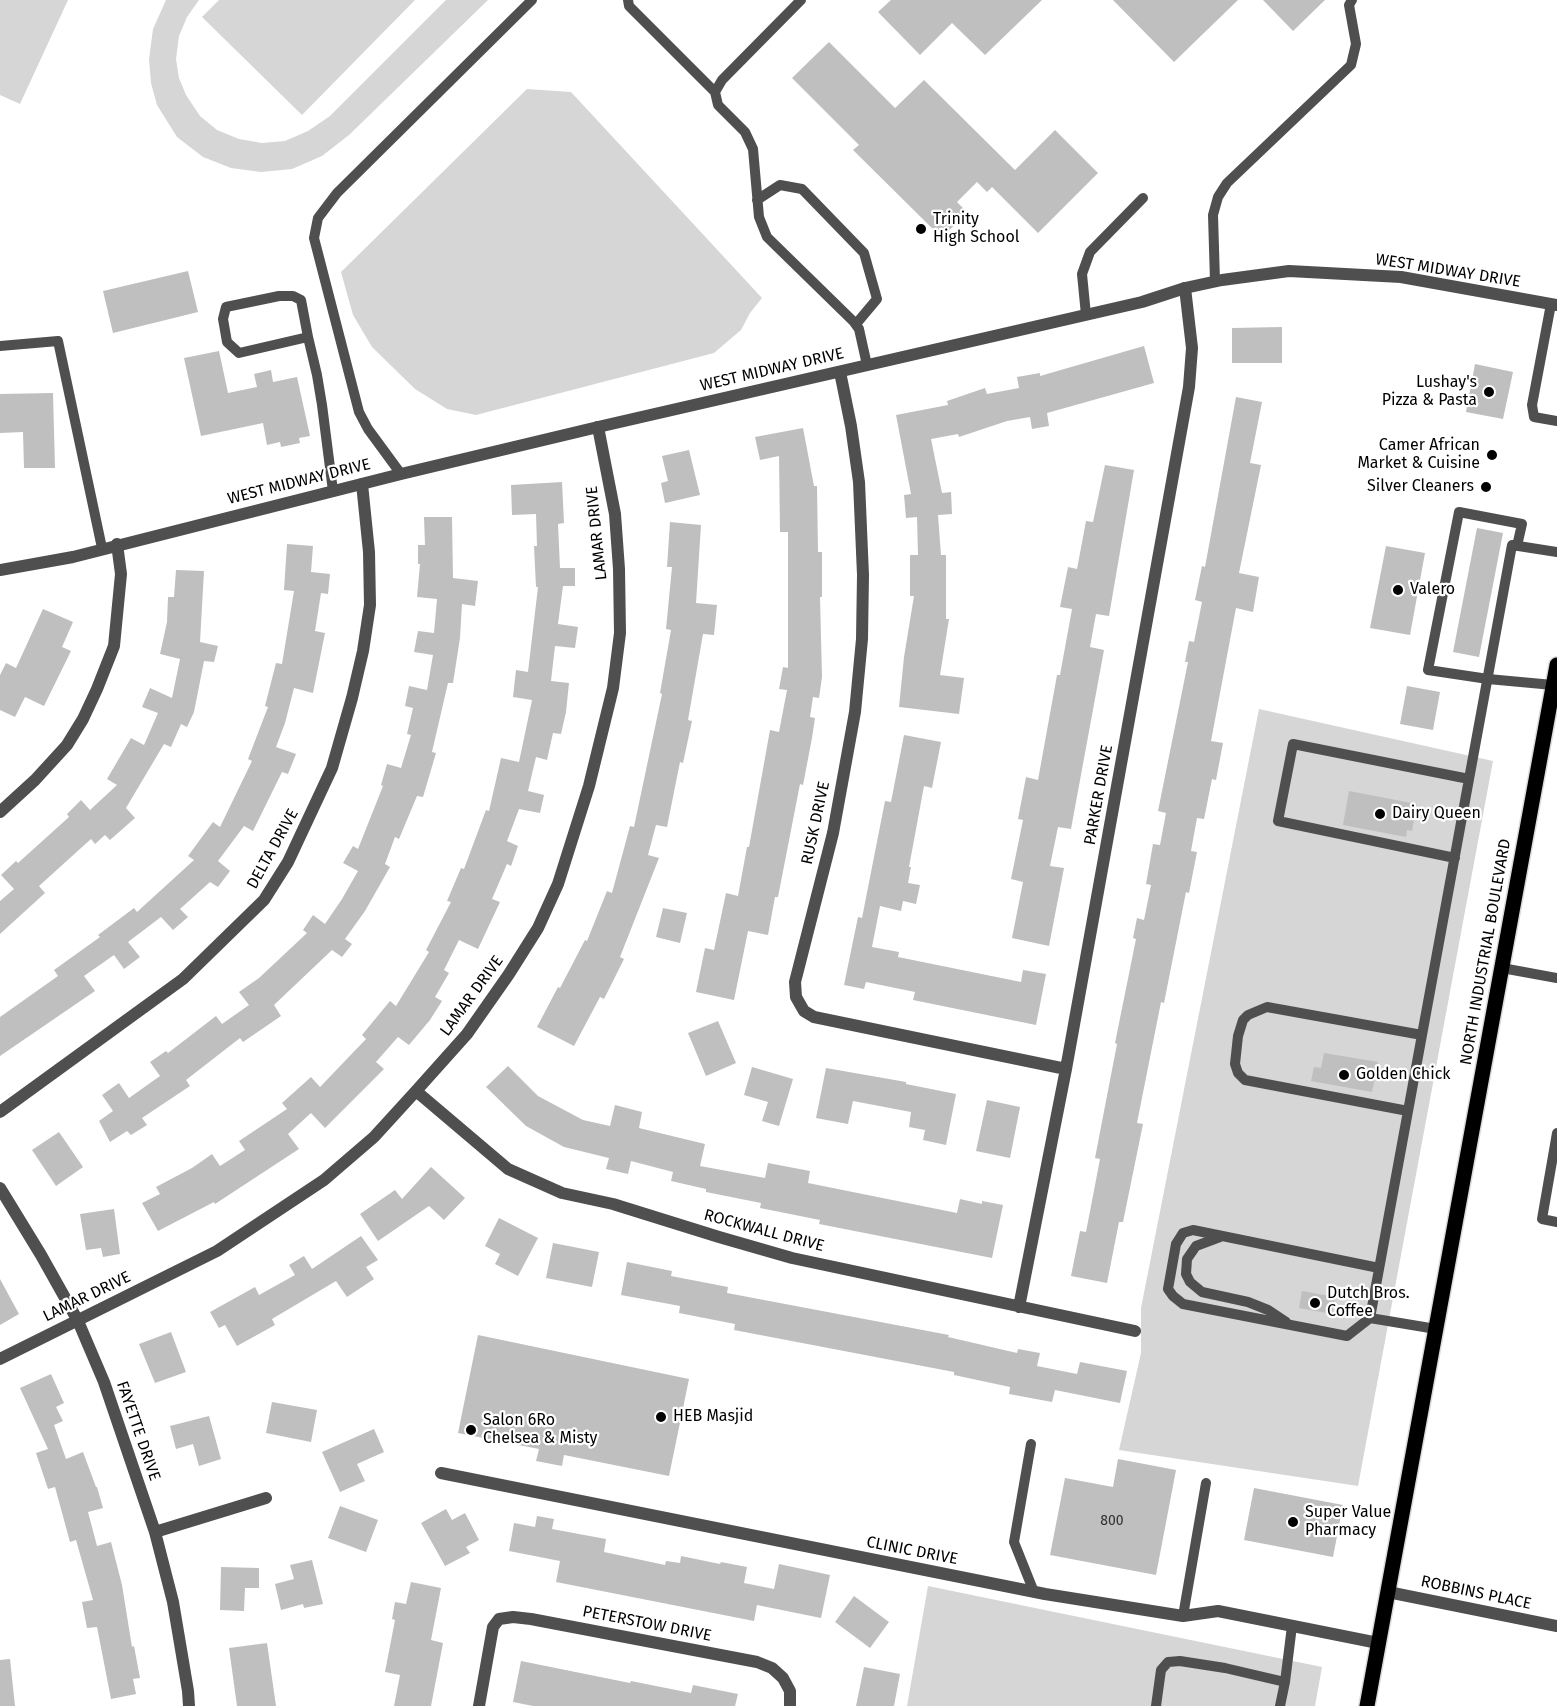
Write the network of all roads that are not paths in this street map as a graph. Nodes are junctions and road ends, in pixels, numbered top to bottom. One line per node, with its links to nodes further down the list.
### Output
1 (532, 0): 19 (lane)
2 (628, 0): 5 (lane)
3 (801, 0): 5 (lane)
4 (1352, 0): 8 (lane)
5 (715, 92): 7 (lane)
6 (1143, 198): 11 (lane)
7 (757, 200): 12 (lane); 12 (lane)
8 (1215, 281): 9 (street, WEST MIDWAY DRIVE); 10 (street, WEST MIDWAY DRIVE)
9 (1185, 288): 11 (street, WEST MIDWAY DRIVE); 36 (street, PARKER DRIVE)
10 (1554, 305): 17 (lane)
11 (1086, 315): 15 (street, WEST MIDWAY DRIVE)
12 (856, 324): 15 (lane)
13 (308, 337): 13 (lane); 21 (lane)
14 (0, 346): 24 (lane)
15 (867, 365): 16 (street, WEST MIDWAY DRIVE)
16 (840, 372): 18 (street, WEST MIDWAY DRIVE); 36 (street, RUSK DRIVE)
17 (1557, 422)
18 (598, 427): 19 (street, WEST MIDWAY DRIVE); 37 (street, LAMAR DRIVE)
19 (401, 474): 20 (street, WEST MIDWAY DRIVE)
20 (362, 484): 21 (street, WEST MIDWAY DRIVE); 39 (street, DELTA DRIVE)
21 (333, 491): 22 (street, WEST MIDWAY DRIVE)
22 (117, 544): 24 (street, WEST MIDWAY DRIVE); 31 (street)
23 (1517, 546): 25 (lane); 28 (lane); 28 (lane)
24 (102, 548): 26 (street, WEST MIDWAY DRIVE)
25 (1557, 552)
26 (0, 570)
27 (1557, 665): 29 (main road, NORTH INDUSTRIAL BOULEVARD)
28 (1488, 679): 29 (lane); 30 (lane)
29 (1553, 685): 33 (main road, NORTH INDUSTRIAL BOULEVARD)
30 (1469, 779): 32 (lane); 32 (lane)
31 (0, 812)
32 (1455, 858): 35 (lane)
33 (1502, 968): 34 (lane); 49 (main road, NORTH INDUSTRIAL BOULEVARD)
34 (1557, 978)
35 (1422, 1035): 38 (lane); 38 (lane)
36 (1066, 1069): 45 (street, PARKER DRIVE)
37 (416, 1091): 45 (street, ROCKWALL DRIVE); 47 (street, LAMAR DRIVE)
38 (1408, 1111): 44 (lane)
39 (0, 1112)
40 (1557, 1133): 42 (lane)
41 (0, 1188): 47 (street, FAYETTE DRIVE)
42 (1557, 1222)
43 (1220, 1237): 44 (lane); 48 (lane); 48 (lane)
44 (1379, 1268): 46 (lane)
45 (1019, 1307): 50 (street, ROCKWALL DRIVE)
46 (1370, 1318): 48 (lane); 49 (lane)
47 (78, 1321): 51 (street, LAMAR DRIVE); 56 (street, FAYETTE DRIVE)
48 (1289, 1325)
49 (1436, 1329): 58 (main road, NORTH INDUSTRIAL BOULEVARD)
50 (1135, 1331)
51 (0, 1359)
52 (1031, 1444): 57 (lane)
53 (441, 1473): 57 (street, CLINIC DRIVE)
54 (1206, 1483): 59 (lane)
55 (266, 1498): 56 (street)
56 (155, 1532): 64 (street, FAYETTE DRIVE)
57 (1034, 1592): 59 (street, CLINIC DRIVE)
58 (1388, 1592): 61 (street, ROBBINS PLACE); 62 (main road, NORTH INDUSTRIAL BOULEVARD)
59 (1183, 1616): 60 (street, CLINIC DRIVE)
60 (1292, 1626): 62 (street, CLINIC DRIVE); 63 (lane)
61 (1557, 1626)
62 (1378, 1643): 69 (main road, NORTH INDUSTRIAL BOULEVARD)
63 (1285, 1682): 67 (lane); 68 (lane)
64 (189, 1706)
65 (479, 1706): 66 (street, PETERSTOW DRIVE)
66 (790, 1706)
67 (1156, 1706)
68 (1280, 1706)
69 (1367, 1706)

